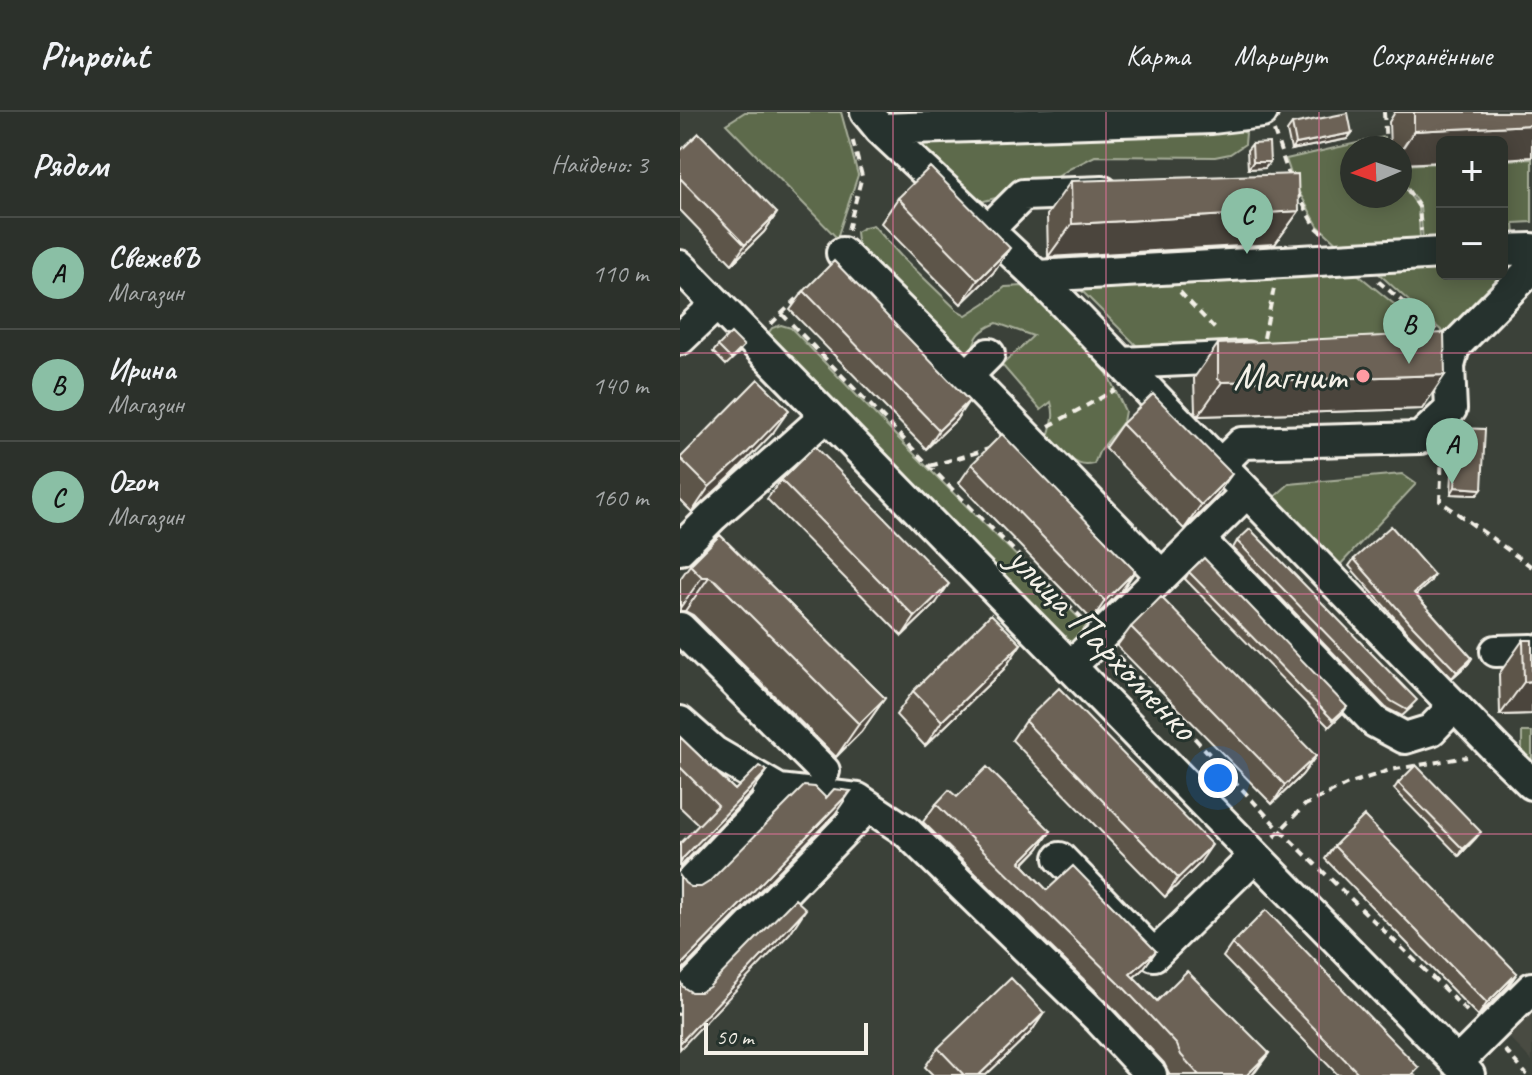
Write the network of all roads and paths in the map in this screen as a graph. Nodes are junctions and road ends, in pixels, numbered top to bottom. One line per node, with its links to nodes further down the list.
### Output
1 (1262, 112): 3 (street)
2 (1384, 112): 5 (path)
3 (1212, 115): 4 (street)
4 (866, 126): 8 (street); 11 (path)
5 (1385, 136)
6 (1134, 191): 8 (street)
7 (1412, 196): 12 (path)
8 (988, 230): 16 (street)
9 (1532, 249): 10 (street)
10 (1508, 250)
11 (842, 253): 26 (street)
12 (1432, 253): 15 (street)
13 (680, 266): 18 (street, улица Пархоменко)
14 (1532, 268): 29 (street)
15 (1159, 269): 16 (street); 24 (path)
16 (1037, 276): 25 (street)
17 (812, 283): 19 (path)
18 (717, 304): 20 (street); 21 (street, улица Пархоменко)
19 (782, 314): 21 (path); 31 (path)
20 (680, 339)
21 (754, 342): 27 (street, улица Пархоменко)
22 (989, 354): 26 (street)
23 (1275, 356): 24 (street)
24 (1242, 357): 25 (street)
25 (1120, 375): 28 (path); 30 (street)
26 (967, 376): 28 (street)
27 (826, 416): 34 (street); 41 (street, улица Пархоменко)
28 (1027, 438): 31 (path); 36 (street)
29 (1420, 438): 30 (street); 35 (path)
30 (1220, 465): 32 (street)
31 (930, 466): 38 (path)
32 (1247, 492): 33 (street); 42 (street)
33 (1199, 539): 36 (street); 42 (street)
34 (680, 549)
35 (1532, 567)
36 (1162, 576): 38 (street)
37 (680, 628): 46 (street)
38 (1100, 637): 41 (street); 50 (path)
39 (1532, 650): 40 (street)
40 (1496, 651)
41 (1070, 667): 51 (street, улица Пархоменко)
42 (1454, 706): 45 (street)
43 (680, 722): 48 (street)
44 (1532, 750): 45 (street)
45 (1498, 751): 47 (street); 50 (path)
46 (824, 771)
47 (1532, 784)
48 (779, 790): 49 (street); 53 (street)
49 (868, 806): 55 (street); 58 (street)
50 (1280, 830): 51 (path); 56 (path)
51 (1255, 856): 52 (street); 57 (street, улица Пархоменко)
52 (1060, 858)
53 (680, 893)
54 (1532, 988): 56 (street)
55 (680, 998)
56 (1489, 1031): 57 (street); 59 (path)
57 (1463, 1069)
58 (1151, 1075)
59 (1527, 1075)

